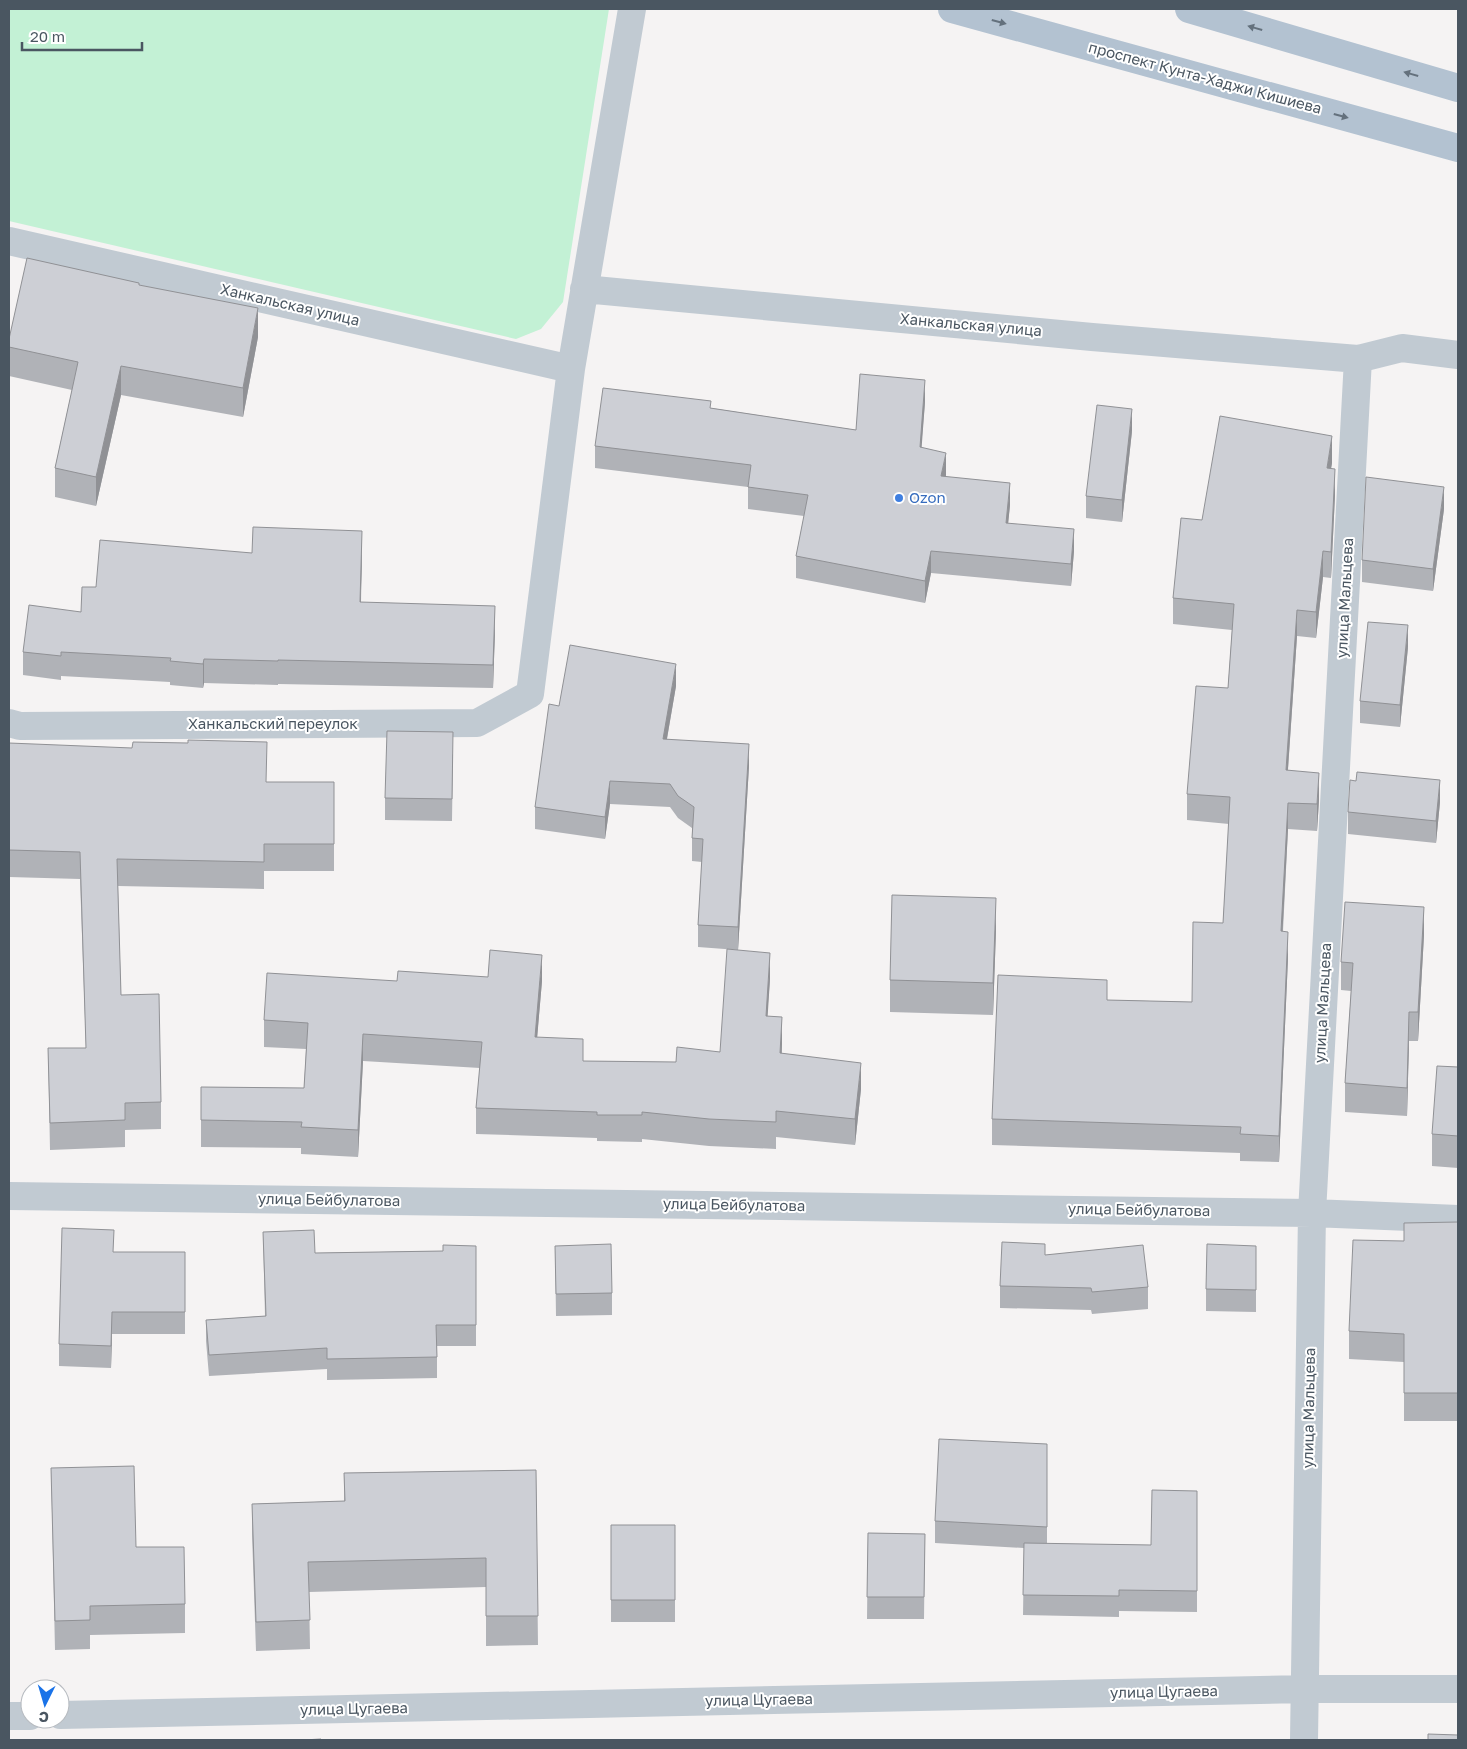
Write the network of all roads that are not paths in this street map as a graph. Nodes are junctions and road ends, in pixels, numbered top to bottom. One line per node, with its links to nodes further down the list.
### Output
1 (632, 9): 7 (street)
2 (952, 9): 5 (main road, проспект Кунта-Хаджи Кишиева, one-way to 5)
3 (1189, 9): 4 (main road, one-way to 3)
4 (1458, 88)
5 (1458, 148)
6 (9, 241): 10 (street, Ханкальская улица)
7 (584, 290): 9 (street, Ханкальская улица); 10 (street)
8 (1454, 354): 9 (street)
9 (1358, 358): 13 (street, улица Мальцева)
10 (572, 369): 11 (street, Ханкальский переулок)
11 (9, 723)
12 (9, 1196): 13 (street, улица Бейбулатова)
13 (1312, 1213): 14 (street, улица Бейбулатова); 15 (street, улица Мальцева)
14 (1458, 1219)
15 (1305, 1689): 16 (street, улица Цугаева); 17 (street, улица Цугаева); 18 (street, улица Мальцева)
16 (1458, 1689)
17 (70, 1715)
18 (1304, 1740)

